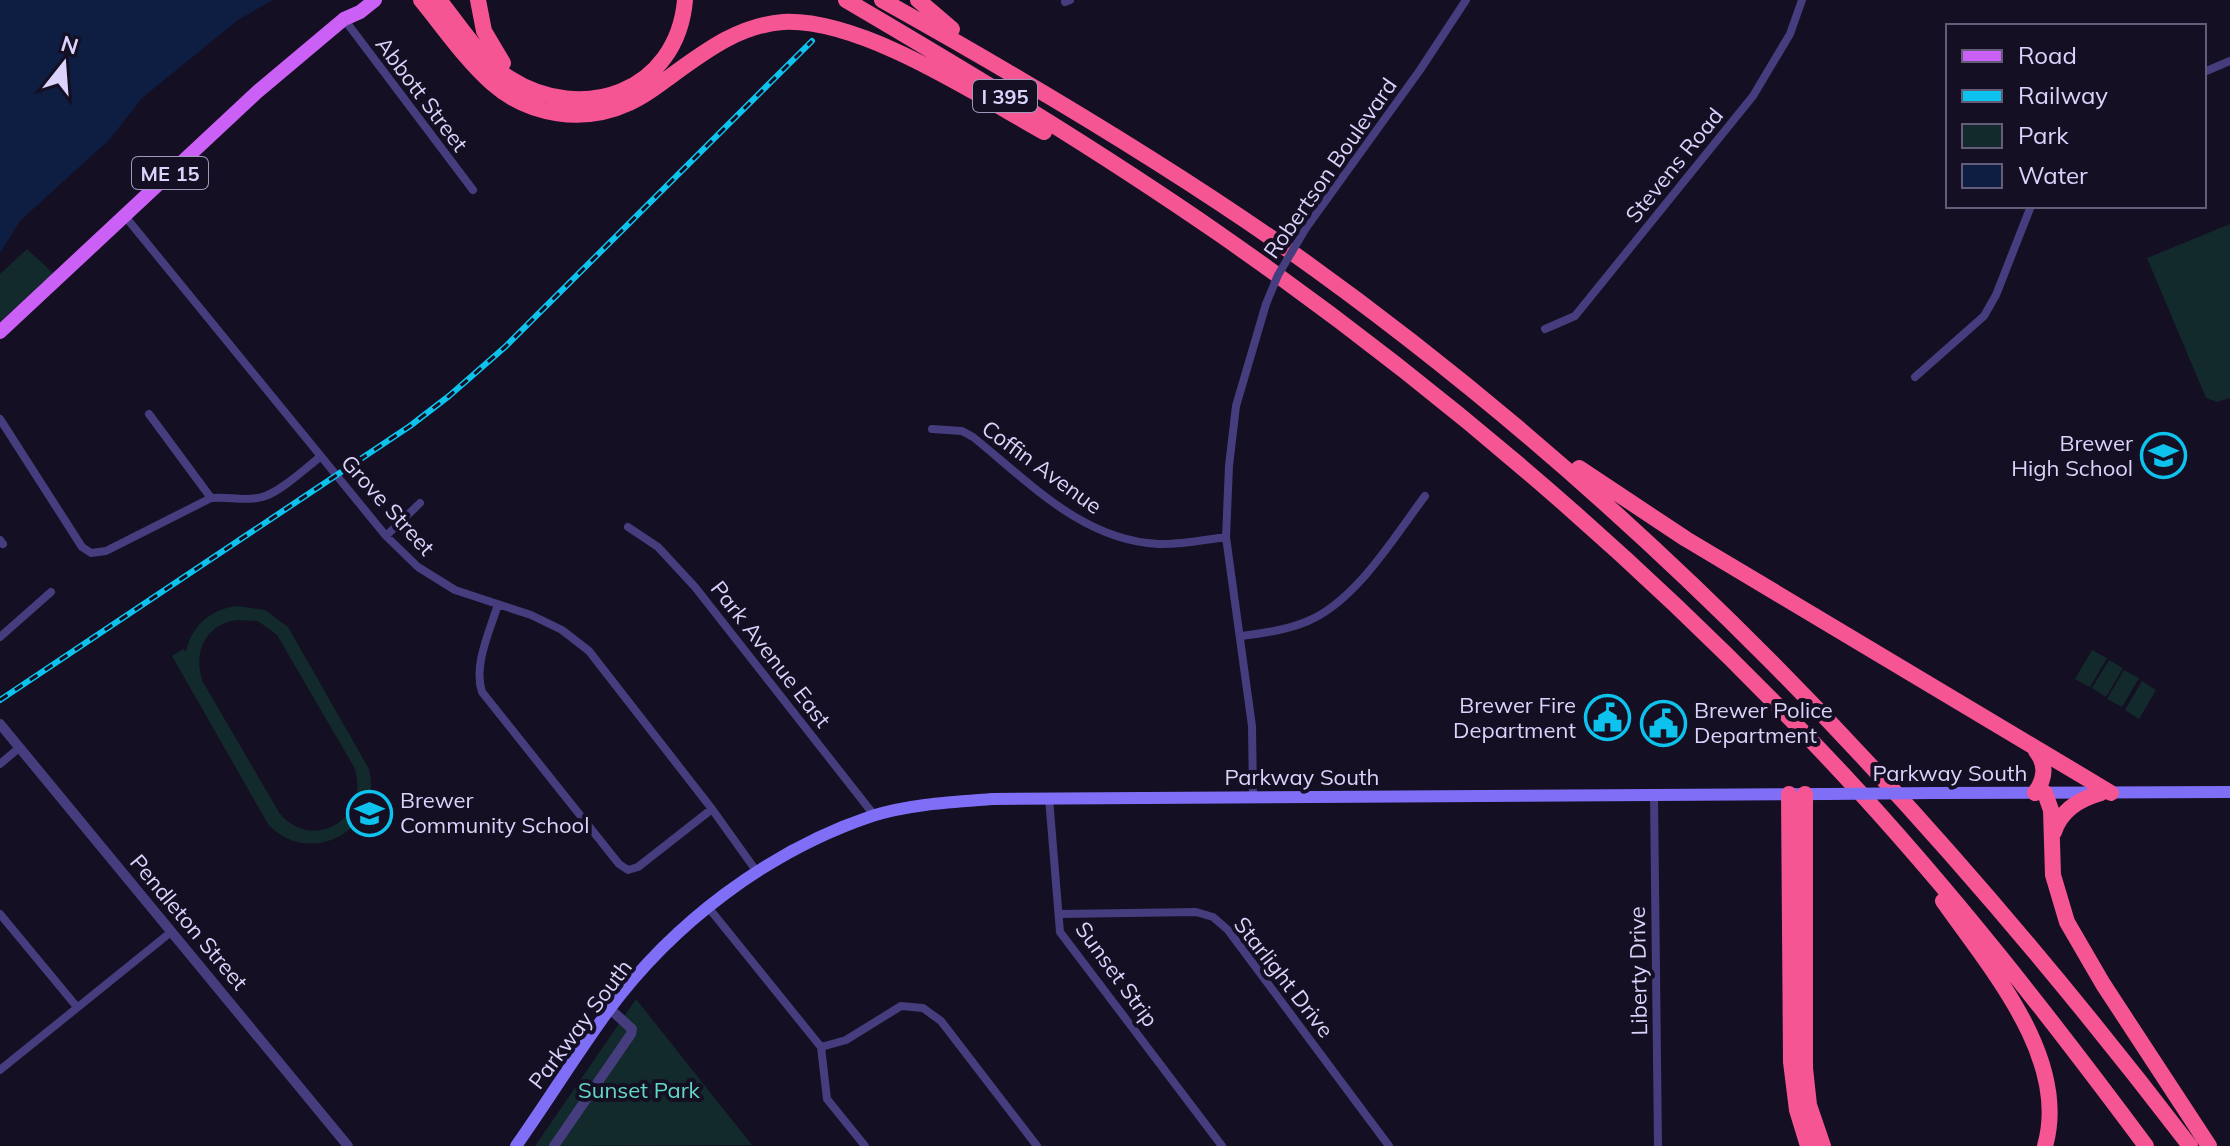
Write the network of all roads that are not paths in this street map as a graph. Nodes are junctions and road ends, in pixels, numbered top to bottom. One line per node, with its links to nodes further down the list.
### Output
1 (356, 0): 12 (main road, ME 15)
2 (375, 0): 12 (main road, ME 15)
3 (421, 0): 18 (highway)
4 (439, 0): 16 (highway)
5 (478, 0): 16 (highway)
6 (685, 0): 16 (highway)
7 (846, 0): 18 (highway, I 395)
8 (882, 0): 15 (highway, I 395)
9 (918, 0): 15 (highway)
10 (1466, 0): 34 (street, Robertson Boulevard, bridge)
11 (1802, 0): 21 (street, Stevens Road)
12 (344, 19): 17 (street, Abbott Street); 20 (main road, ME 15)
13 (2230, 61): 14 (street)
14 (2206, 71)
15 (1028, 83): 23 (highway, I 395)
16 (538, 92)
17 (473, 190)
18 (1162, 195): 52 (highway, I 395)
19 (2030, 208): 24 (street)
20 (124, 215): 22 (main road, ME 15); 28 (street, Grove Street)
21 (1545, 329)
22 (0, 332)
23 (1455, 377): 40 (highway); 75 (highway, I 395)
24 (1915, 377)
25 (149, 414): 30 (street)
26 (0, 419): 30 (street)
27 (932, 429): 34 (street, Coffin Avenue)
28 (320, 457): 30 (street); 33 (street, Grove Street)
29 (1425, 496): 37 (street)
30 (211, 498)
31 (420, 503): 33 (street)
32 (628, 527): 51 (street, Park Avenue East)
33 (386, 536): 36 (street, Grove Street)
34 (1226, 537): 37 (street, Robertson Boulevard)
35 (51, 592): 38 (street)
36 (498, 604): 50 (street, Grove Street); 50 (street)
37 (1241, 636): 48 (street, Robertson Boulevard)
38 (0, 637)
39 (0, 724): 41 (street, Pendleton Street)
40 (2030, 745): 44 (highway); 45 (highway)
41 (19, 748): 42 (street); 58 (street, Pendleton Street)
42 (0, 764)
43 (2230, 792): 45 (main road, Parkway South)
44 (2040, 793): 45 (main road, Parkway South); 46 (main road, Parkway South, bridge); 53 (highway)
45 (2106, 793): 53 (highway)
46 (1797, 794): 47 (main road, Parkway South); 71 (highway); 72 (highway)
47 (1654, 795): 48 (main road, Parkway South); 70 (street, Liberty Drive)
48 (1253, 797): 49 (main road, Parkway South)
49 (1049, 798): 51 (main road, Parkway South); 57 (street, Sunset Strip)
50 (712, 809): 54 (street, Grove Street)
51 (874, 815): 54 (main road, Parkway South)
52 (1889, 825): 73 (highway); 74 (highway, I 395)
53 (2052, 841): 76 (highway)
54 (757, 872): 55 (main road, Parkway South)
55 (708, 907): 60 (main road, Parkway South); 61 (street)
56 (0, 914): 59 (street)
57 (1060, 914): 68 (street, Sunset Strip); 69 (street, Starlight Drive)
58 (171, 932): 59 (street); 63 (street, Pendleton Street)
59 (77, 1007): 62 (street)
60 (610, 1009): 64 (main road, Parkway South); 65 (street)
61 (821, 1047): 66 (street); 67 (street)
62 (0, 1070)
63 (348, 1146)
64 (516, 1146)
65 (554, 1146)
66 (865, 1146)
67 (1037, 1146)
68 (1222, 1146)
69 (1389, 1146)
70 (1658, 1146)
71 (1808, 1146)
72 (1823, 1146)
73 (2045, 1146)
74 (2146, 1146)
75 (2190, 1146)
76 (2209, 1146)

